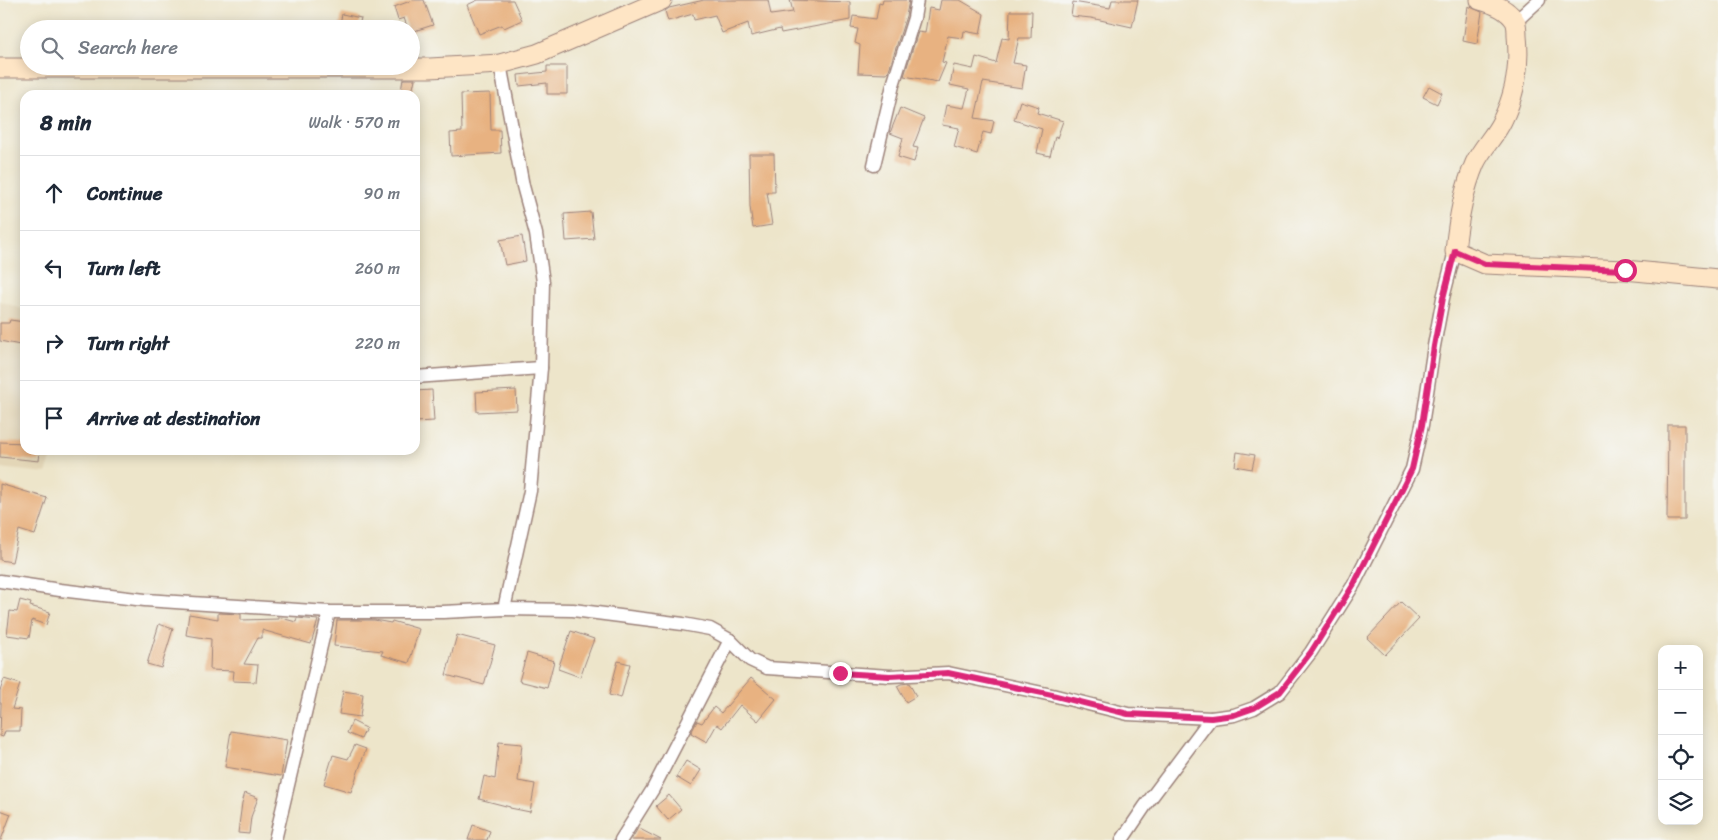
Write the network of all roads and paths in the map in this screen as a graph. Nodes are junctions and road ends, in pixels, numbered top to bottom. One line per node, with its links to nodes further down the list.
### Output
1 (662, 0): 6 (street)
2 (917, 0): 10 (street)
3 (1480, 0): 5 (street)
4 (1539, 0): 5 (street)
5 (1515, 22): 11 (street)
6 (500, 64): 9 (street); 13 (street)
7 (0, 68): 8 (street)
8 (20, 68)
9 (420, 68)
10 (874, 165)
11 (1455, 251): 12 (street); 19 (street)
12 (1718, 279)
13 (541, 368): 14 (street); 16 (street)
14 (420, 378)
15 (0, 581): 17 (street)
16 (504, 609): 17 (street); 18 (street)
17 (329, 612): 20 (street)
18 (730, 640): 19 (street); 21 (street)
19 (1211, 718): 22 (street)
20 (275, 840)
21 (620, 840)
22 (1122, 840)

